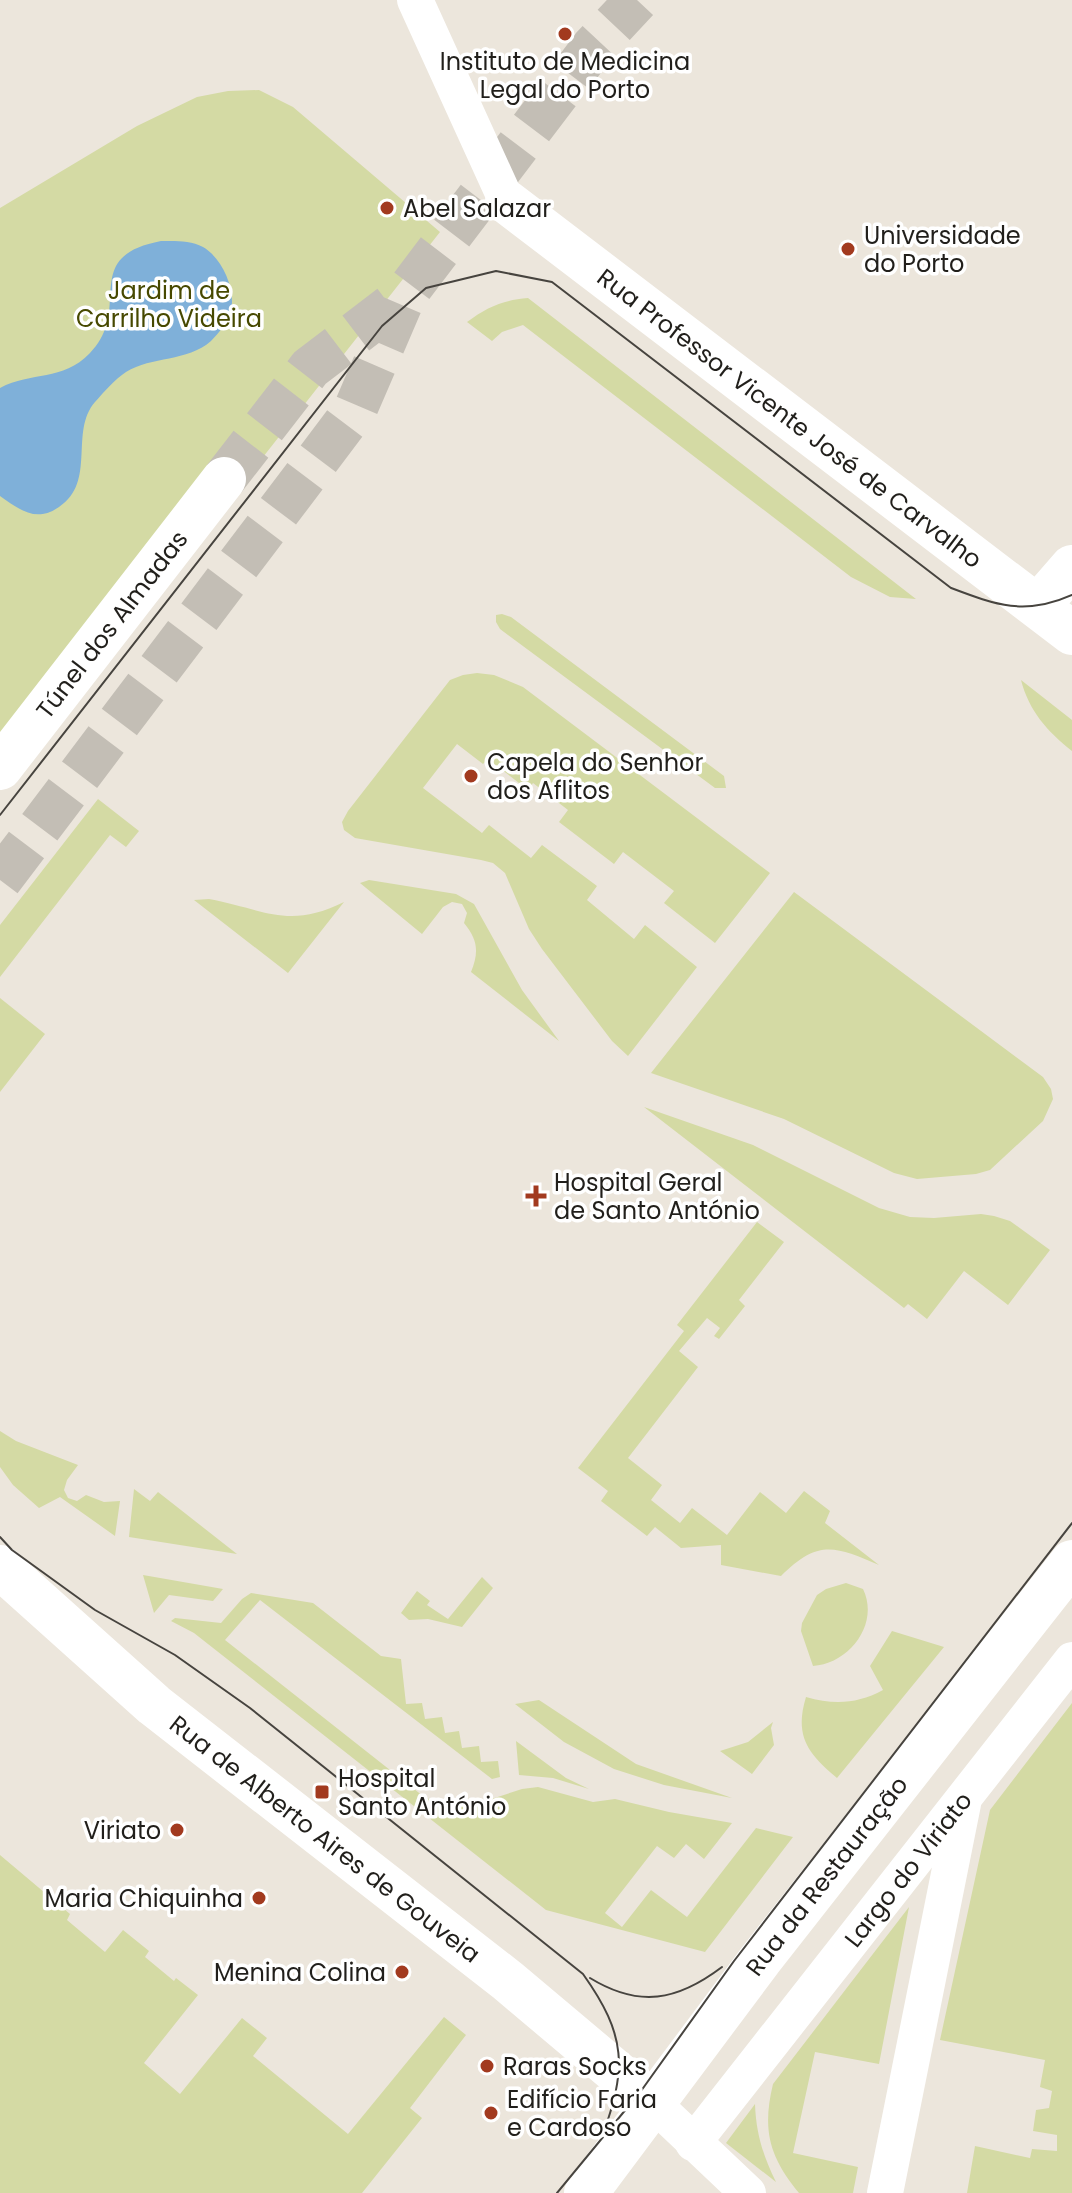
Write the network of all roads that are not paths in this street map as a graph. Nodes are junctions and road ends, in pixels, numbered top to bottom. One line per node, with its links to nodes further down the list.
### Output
1 (415, 0): 2 (street)
2 (507, 202): 5 (main road, Rua Professor Vicente José de Carvalho)
3 (224, 479): 7 (main road, Túnel dos Almadas)
4 (1072, 567): 5 (main road)
5 (1038, 606): 6 (main road, Rua Professor Vicente José de Carvalho)
6 (1072, 633)
7 (0, 768)
8 (1072, 1562): 12 (main road, Rua da Restauração)
9 (0, 1567): 12 (main road, Rua de Alberto Aires de Gouveia)
10 (1072, 1660): 11 (street)
11 (964, 1799): 13 (street, Largo do Viriato); 16 (street, Largo do Viriato)
12 (654, 2104): 13 (street); 14 (main road, Rua da Restauração)
13 (693, 2143): 15 (street)
14 (586, 2193)
15 (748, 2193)
16 (885, 2193)

